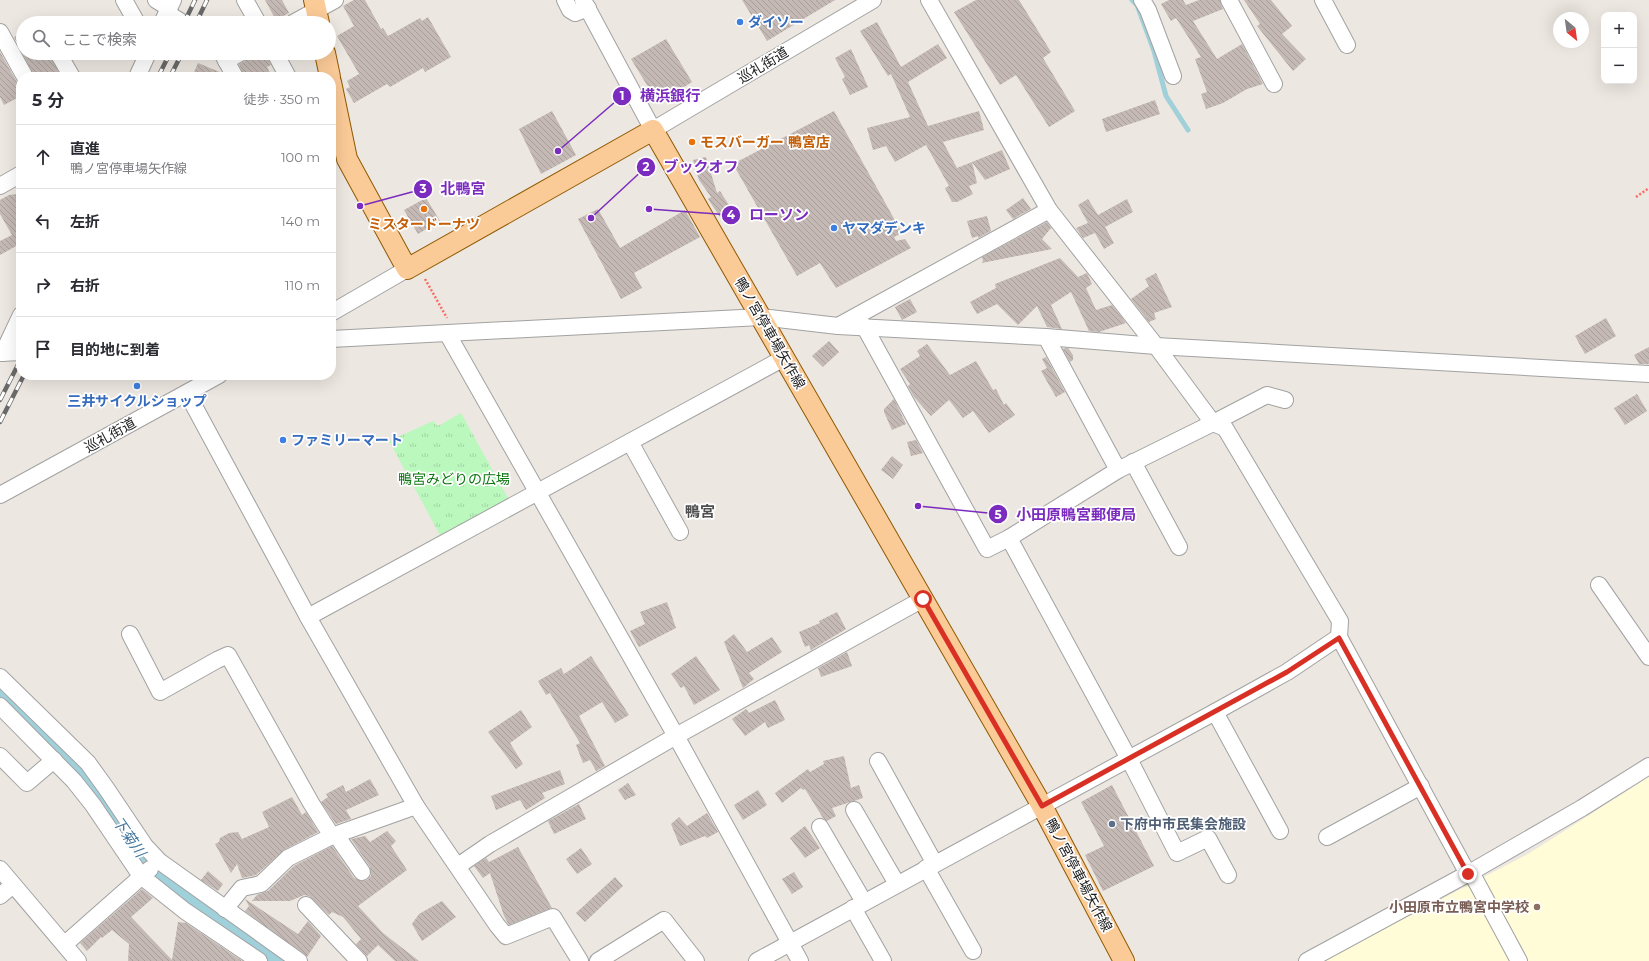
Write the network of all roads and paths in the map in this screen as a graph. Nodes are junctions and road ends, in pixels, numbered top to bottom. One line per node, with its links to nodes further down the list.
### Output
1 (124, 0): 13 (street)
2 (245, 0): 15 (street)
3 (335, 0): 12 (street)
4 (565, 0): 10 (street)
5 (873, 0): 33 (street, 巡礼街道)
6 (929, 0): 40 (street)
7 (1142, 0): 30 (street)
8 (1229, 0): 31 (street)
9 (1323, 0): 18 (street)
10 (585, 4): 33 (street)
11 (166, 9): 14 (street)
12 (316, 11): 16 (street)
13 (133, 16)
14 (174, 16)
15 (254, 16)
16 (306, 16)
17 (0, 32): 24 (street)
18 (1347, 45)
19 (62, 60): 25 (street)
20 (145, 60): 26 (street)
21 (226, 60): 27 (street)
22 (278, 60): 28 (street)
23 (326, 60): 29 (main road)
24 (22, 72)
25 (69, 72)
26 (139, 72)
27 (232, 72)
28 (285, 72)
29 (329, 72)
30 (1173, 76)
31 (1274, 84)
32 (336, 106): 35 (main road)
33 (653, 130): 41 (main road); 43 (main road, 鴨ノ宮停車場矢作線)
34 (336, 146): 35 (street)
35 (347, 159): 41 (main road)
36 (16, 177): 37 (street)
37 (0, 186)
38 (1649, 188): 39 (path)
39 (1636, 197)
40 (1049, 210): 45 (street); 50 (street)
41 (411, 267): 42 (street); 47 (path)
42 (336, 310)
43 (762, 317): 45 (street); 47 (street); 53 (main road, 鴨ノ宮停車場矢作線)
44 (16, 324): 52 (street)
45 (838, 326): 46 (street)
46 (864, 326): 48 (street); 65 (street)
47 (451, 333): 49 (street); 62 (street)
48 (1046, 337): 50 (street); 61 (street)
49 (336, 339)
50 (1156, 346): 54 (street); 58 (street)
51 (16, 352): 52 (street)
52 (1, 353)
53 (784, 358): 59 (street); 68 (main road, 鴨ノ宮停車場矢作線)
54 (1649, 374)
55 (206, 380): 56 (street, 巡礼街道)
56 (192, 385): 63 (street, 巡礼街道); 69 (street)
57 (1285, 400): 58 (street)
58 (1213, 423): 60 (street); 71 (street)
59 (630, 442): 62 (street); 64 (street)
60 (1133, 462): 61 (street); 66 (street)
61 (1118, 470): 65 (street)
62 (539, 492): 69 (street); 76 (street)
63 (0, 495)
64 (680, 532)
65 (1010, 538): 78 (street)
66 (1179, 547)
67 (1599, 585): 72 (street)
68 (923, 599): 76 (street); 84 (main road, 鴨ノ宮停車場矢作線)
69 (308, 617): 83 (street)
70 (130, 634): 88 (street)
71 (1339, 638): 75 (street); 82 (street)
72 (1649, 657)
73 (0, 677): 90 (street)
74 (0, 706): 79 (street)
75 (1215, 712): 78 (street); 87 (street)
76 (676, 736): 91 (street); 104 (street)
77 (0, 756): 79 (street)
78 (1129, 759): 84 (street); 96 (street)
79 (54, 760): 97 (street)
80 (878, 761): 92 (street)
81 (1649, 766): 95 (street)
82 (1421, 786): 89 (street); 95 (street)
83 (416, 806): 88 (street); 91 (street)
84 (1042, 806): 92 (street); 117 (main road, 鴨ノ宮停車場矢作線)
85 (854, 810): 98 (street)
86 (820, 827): 102 (street)
87 (1280, 831)
88 (334, 836): 94 (street); 103 (street)
89 (1327, 837)
90 (158, 861): 97 (street); 103 (street)
91 (458, 866): 111 (street)
92 (930, 866): 98 (street); 106 (street)
93 (0, 869): 99 (street)
94 (362, 872)
95 (1470, 873): 118 (street); 119 (street)
96 (1228, 875)
97 (141, 876): 105 (street); 108 (street)
98 (897, 884): 102 (street)
99 (13, 885): 100 (street); 105 (street)
100 (0, 896)
101 (306, 905): 110 (street)
102 (858, 905): 104 (street); 116 (street)
103 (225, 909): 109 (street)
104 (789, 942): 114 (street); 115 (street)
105 (65, 944): 107 (street)
106 (973, 951)
107 (78, 961)
108 (259, 961)
109 (299, 961)
110 (359, 961)
111 (580, 961)
112 (598, 961): 113 (street)
113 (696, 961)
114 (756, 961)
115 (800, 961)
116 (883, 961)
117 (1124, 961)
118 (1307, 961)
119 (1519, 961)

